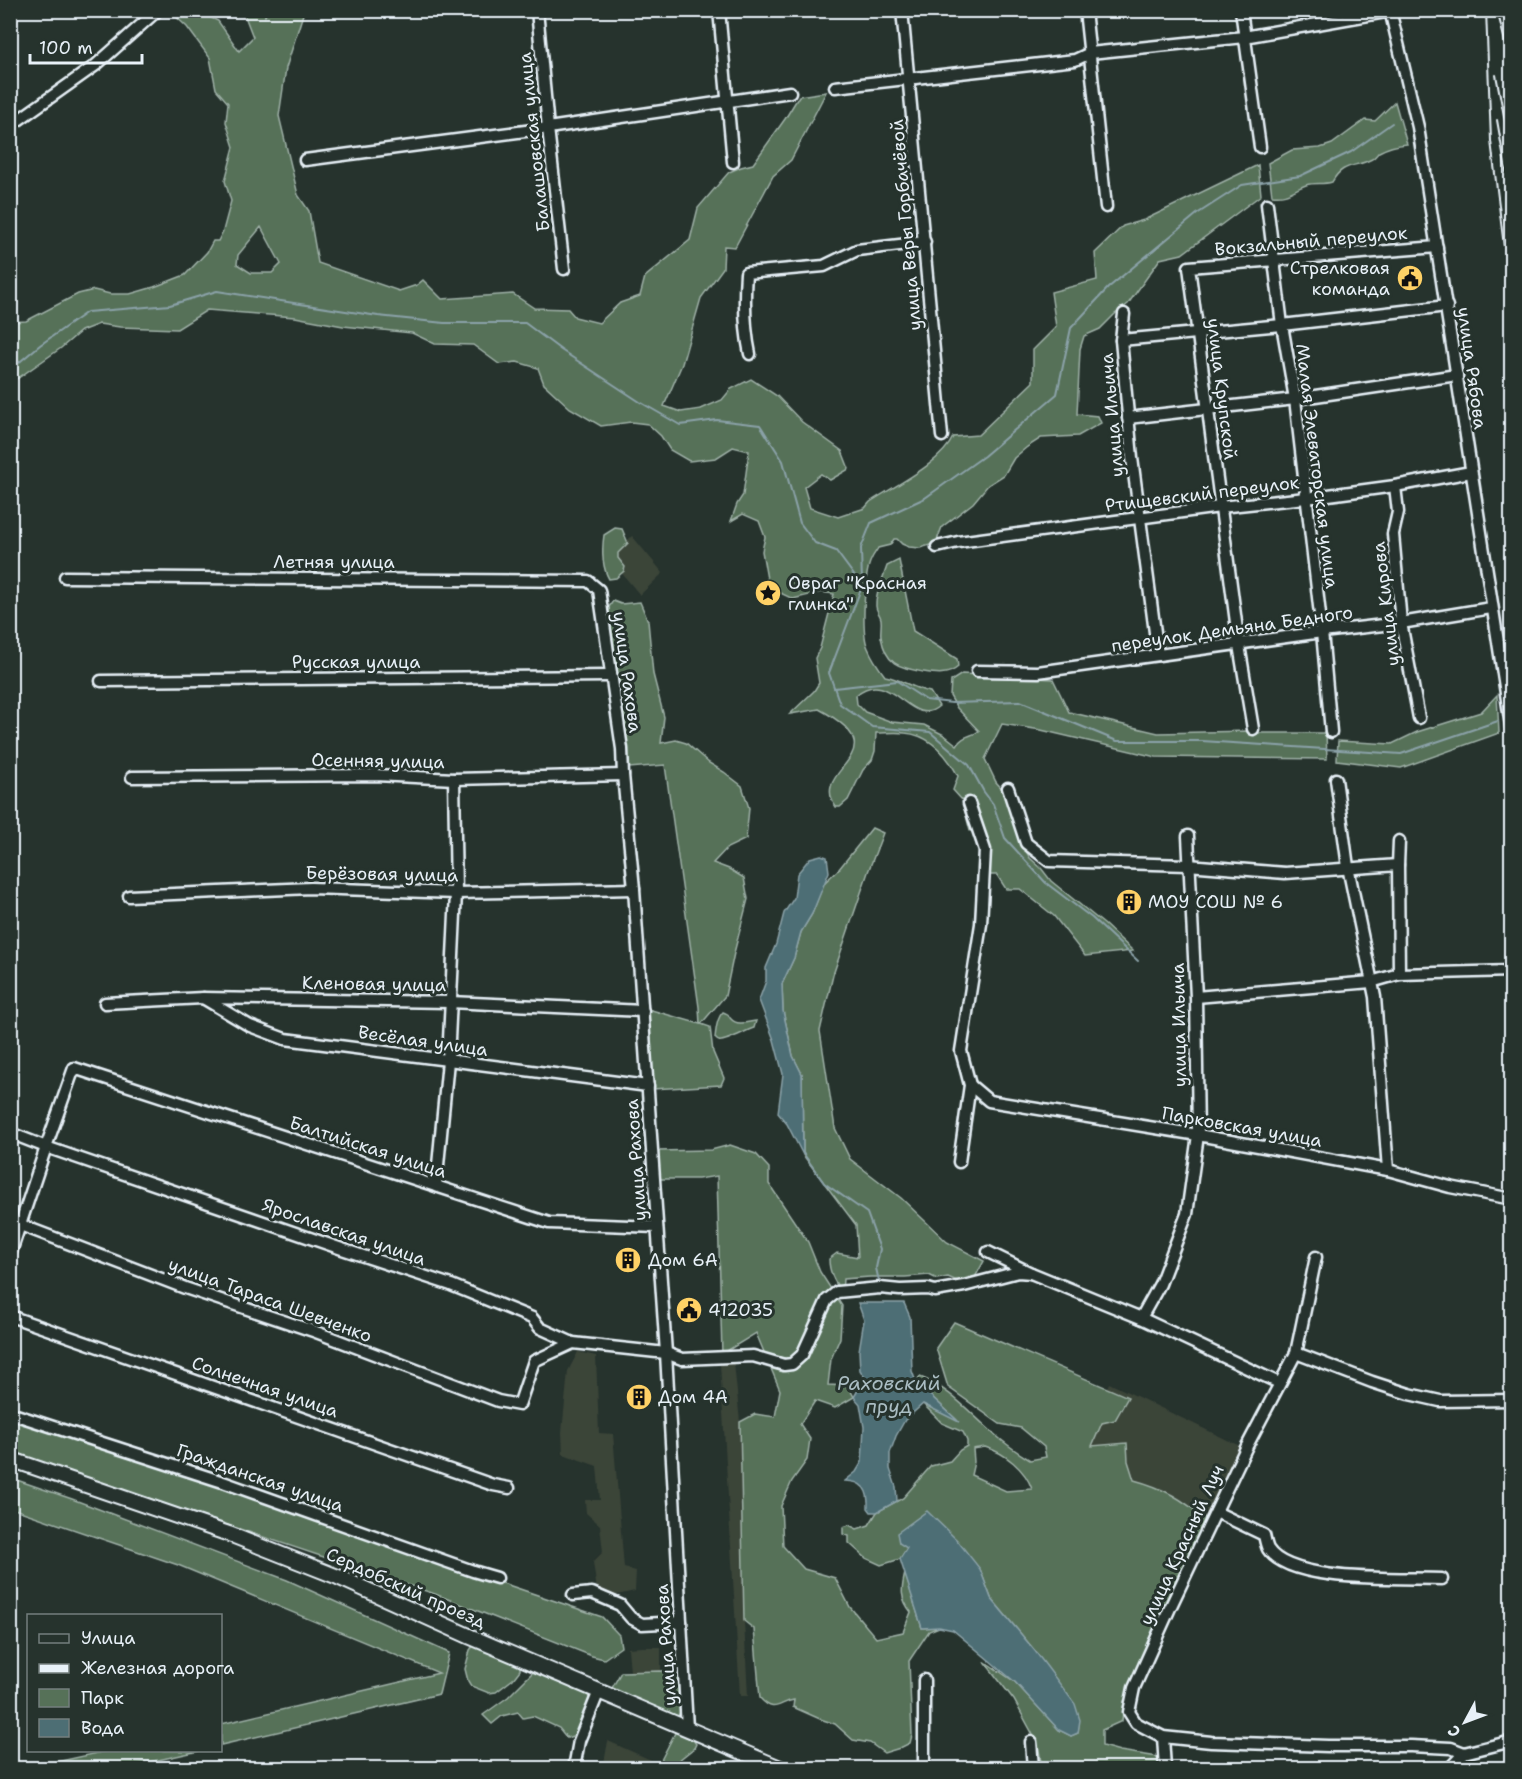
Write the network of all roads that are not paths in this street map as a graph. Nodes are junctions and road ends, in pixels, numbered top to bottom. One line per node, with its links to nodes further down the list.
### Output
1 (158, 10): 14 (street)
2 (537, 10): 15 (street, Балашовская улица)
3 (719, 10): 13 (street)
4 (902, 10): 10 (street, улица Веры Горбачёвой)
5 (1085, 10): 9 (street)
6 (1241, 10): 8 (street)
7 (1390, 11): 8 (street); 22 (street, улица Рябова)
8 (1244, 37): 9 (street); 16 (street)
9 (1090, 53): 10 (street); 20 (street)
10 (910, 80): 11 (street); 21 (street, улица Веры Горбачёвой)
11 (836, 87)
12 (789, 92): 13 (street)
13 (727, 101): 15 (street); 18 (street)
14 (10, 126)
15 (548, 128): 17 (street); 25 (street, Балашовская улица)
16 (1260, 147)
17 (305, 160)
18 (733, 162)
19 (1268, 204): 23 (street, Малая Элеваторская улица)
20 (1106, 207)
21 (924, 242): 31 (street); 36 (street, улица Веры Горбачёвой)
22 (1437, 247): 23 (street, Вокзальный переулок); 26 (street, улица Рябова)
23 (1275, 261): 24 (street, Вокзальный переулок); 28 (street, Малая Элеваторская улица)
24 (1189, 267): 29 (street, улица Крупской)
25 (564, 269)
26 (1446, 306): 28 (street); 32 (street, улица Рябова)
27 (1124, 314): 30 (street, улица Ильича)
28 (1282, 325): 29 (street); 33 (street, Малая Элеваторская улица)
29 (1198, 332): 30 (street); 34 (street, улица Крупской)
30 (1121, 340): 35 (street, улица Ильича)
31 (750, 354)
32 (1457, 375): 33 (street); 37 (street, улица Рябова)
33 (1294, 399): 34 (street); 39 (street, Малая Элеваторская улица)
34 (1208, 408): 35 (street); 40 (street, улица Крупской)
35 (1128, 418): 41 (street, улица Ильича)
36 (942, 436)
37 (1471, 472): 38 (street, Ртищевский переулок); 45 (street, улица Рябова)
38 (1395, 486): 39 (street, Ртищевский переулок); 46 (street, улица Кирова)
39 (1306, 498): 40 (street, Ртищевский переулок); 47 (street, Малая Элеваторская улица)
40 (1220, 507): 41 (street, Ртищевский переулок); 48 (street, улица Крупской)
41 (1140, 517): 42 (street, Ртищевский переулок); 49 (street, улица Ильича)
42 (937, 547)
43 (65, 577): 44 (street, Летняя улица)
44 (599, 590): 51 (street, улица Рахова)
45 (1491, 608): 46 (street, переулок Демьяна Бедного); 56 (street, улица Рябова)
46 (1401, 623): 47 (street, переулок Демьяна Бедного); 53 (street, улица Кирова)
47 (1322, 632): 48 (street, переулок Демьяна Бедного); 55 (street, Малая Элеваторская улица)
48 (1239, 645): 49 (street, переулок Демьяна Бедного); 54 (street, улица Крупской)
49 (1158, 655): 50 (street, переулок Демьяна Бедного)
50 (977, 671)
51 (610, 676): 52 (street, Русская улица); 57 (street, улица Рахова)
52 (101, 681)
53 (1419, 718)
54 (1253, 729)
55 (1331, 732)
56 (1512, 732)
57 (623, 776): 60 (street, Осенняя улица); 68 (street, улица Рахова)
58 (132, 777): 60 (street, Осенняя улица)
59 (1336, 778): 67 (street)
60 (454, 779): 69 (street)
61 (1008, 788): 66 (street)
62 (969, 803): 80 (street)
63 (1188, 836): 66 (street, улица Ильича)
64 (1399, 841): 65 (street)
65 (1398, 865): 67 (street); 72 (street)
66 (1188, 866): 67 (street); 74 (street, улица Ильича)
67 (1348, 867): 73 (street)
68 (634, 889): 69 (street, Берёзовая улица); 78 (street, улица Рахова)
69 (456, 892): 70 (street, Берёзовая улица); 76 (street)
70 (129, 896)
71 (1512, 971): 72 (street)
72 (1399, 974): 73 (street)
73 (1371, 982): 74 (street); 86 (street)
74 (1196, 997): 83 (street, улица Ильича)
75 (203, 998): 76 (street, Кленовая улица); 77 (street, Кленовая улица); 79 (street, Весёлая улица)
76 (450, 1002): 78 (street, Кленовая улица); 79 (street)
77 (105, 1003)
78 (643, 1011): 81 (street, улица Рахова)
79 (448, 1061): 81 (street, Весёлая улица); 87 (street)
80 (970, 1085): 83 (street, Парковская улица); 85 (street)
81 (648, 1086): 90 (street, улица Рахова)
82 (10, 1133): 84 (street, Ярославская улица)
83 (1198, 1135): 86 (street, Парковская улица); 96 (street, улица Ильича)
84 (46, 1147): 87 (street, Балтийская улица); 89 (street); 97 (street, Ярославская улица)
85 (959, 1162)
86 (1389, 1170): 88 (street, Парковская улица)
87 (436, 1186): 90 (street, Балтийская улица)
88 (1512, 1198)
89 (15, 1223): 92 (street); 97 (street, улица Тараса Шевченко)
90 (657, 1227): 98 (street, улица Рахова)
91 (988, 1252): 94 (street)
92 (10, 1255)
93 (1316, 1257): 99 (street, улица Красный Луч)
94 (1031, 1272): 96 (street); 98 (street, Ярославская улица)
95 (10, 1316): 104 (street, Солнечная улица)
96 (1141, 1318): 100 (street)
97 (573, 1343): 98 (street, Ярославская улица)
98 (666, 1353): 109 (street, улица Рахова)
99 (1296, 1353): 100 (street, улица Красный Луч); 101 (street)
100 (1279, 1383): 105 (street, улица Красный Луч)
101 (1512, 1400)
102 (10, 1413): 106 (street, Гражданская улица)
103 (10, 1459): 111 (main road, Сердобский проезд)
104 (509, 1488)
105 (1216, 1512): 107 (street); 113 (street, улица Красный Луч)
106 (497, 1578)
107 (1442, 1580)
108 (573, 1595): 109 (street)
109 (681, 1622): 112 (street, улица Рахова)
110 (924, 1680): 119 (street)
111 (599, 1691): 112 (main road, Сердобский проезд); 117 (street)
112 (687, 1728): 118 (main road, Сердобский проезд)
113 (1163, 1737): 116 (street); 121 (street)
114 (1512, 1741): 116 (street)
115 (1031, 1742): 120 (street)
116 (1464, 1753): 122 (street)
117 (574, 1768)
118 (780, 1768)
119 (924, 1768)
120 (1033, 1768)
121 (1165, 1768)
122 (1450, 1768)

